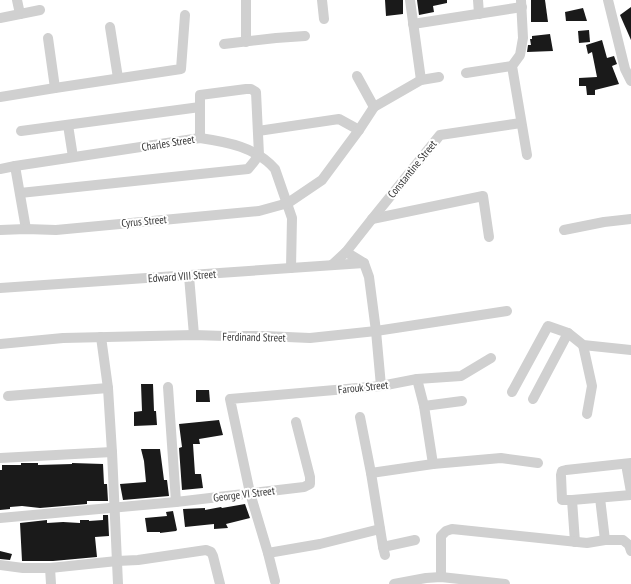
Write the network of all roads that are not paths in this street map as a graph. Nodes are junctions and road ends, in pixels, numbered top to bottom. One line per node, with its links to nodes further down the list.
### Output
1 (17, 0): 9 (street)
2 (246, 0): 18 (street)
3 (322, 0): 13 (street)
4 (410, 0): 14 (street)
5 (478, 0): 10 (street)
6 (608, 0): 26 (street)
7 (521, 3): 10 (street); 20 (street)
8 (40, 10): 9 (street)
9 (20, 14): 12 (street)
10 (479, 14): 14 (street)
11 (185, 15): 24 (street)
12 (0, 18)
13 (324, 19)
14 (413, 24): 25 (street)
15 (110, 27): 24 (street)
16 (305, 36): 18 (street)
17 (48, 38): 27 (street)
18 (246, 42): 19 (street)
19 (224, 44)
20 (512, 66): 21 (street); 31 (street)
21 (466, 73)
22 (357, 76): 30 (street)
23 (439, 76): 25 (street)
24 (118, 78): 27 (street)
25 (421, 80): 30 (street)
26 (631, 81)
27 (55, 88): 28 (street)
28 (0, 97)
29 (200, 107): 32 (street); 35 (street); 36 (street)
30 (374, 107): 33 (street, Cyrus Street)
31 (521, 123): 38 (street); 44 (street, Constantine Street)
32 (68, 125): 34 (street); 39 (street)
33 (359, 130): 35 (street); 43 (street, Cyrus Street)
34 (21, 131)
35 (258, 131): 37 (street)
36 (200, 138): 37 (street, Charles Street); 39 (street, Charles Street)
37 (259, 155): 42 (street); 43 (street, Charles Street)
38 (527, 156)
39 (73, 157): 40 (street, Charles Street)
40 (15, 166): 41 (street, Charles Street); 42 (street)
41 (0, 169)
42 (20, 194): 46 (street)
43 (288, 202): 46 (street, Cyrus Street); 53 (street, Charles Street)
44 (372, 219): 49 (street); 50 (street, Constantine Street)
45 (631, 219): 48 (street)
46 (26, 228): 47 (street, Cyrus Street)
47 (0, 230)
48 (564, 230)
49 (489, 237)
50 (346, 252): 51 (street); 52 (street, Constantine Street)
51 (364, 263): 52 (street, Edward VIII Street); 57 (street)
52 (332, 265): 53 (street, Edward VIII Street)
53 (291, 268): 54 (street, Edward VIII Street)
54 (189, 276): 55 (street, Edward VIII Street); 59 (street)
55 (0, 288)
56 (507, 310): 57 (street, Ferdinand Street)
57 (376, 331): 59 (street, Ferdinand Street); 66 (street)
58 (568, 333): 62 (street); 69 (street); 71 (street)
59 (194, 335): 60 (street, Ferdinand Street)
60 (101, 337): 61 (street, Ferdinand Street); 68 (street)
61 (0, 344)
62 (583, 345): 63 (street); 74 (street)
63 (631, 350)
64 (490, 358): 65 (street, Farouk Street)
65 (417, 379): 66 (street, Farouk Street); 73 (street)
66 (381, 386): 84 (street, Farouk Street)
67 (168, 387): 87 (street)
68 (108, 388): 70 (street); 77 (street)
69 (512, 392)
70 (8, 396)
71 (533, 399)
72 (462, 401): 73 (street)
73 (424, 406): 80 (street)
74 (587, 414)
75 (360, 417): 82 (street)
76 (296, 422): 84 (street, George VI Street)
77 (112, 452): 78 (street); 88 (street)
78 (0, 458)
79 (538, 463): 80 (street)
80 (433, 464): 82 (street)
81 (628, 464): 83 (street); 86 (street)
82 (371, 473): 90 (street)
83 (631, 493): 85 (street)
84 (250, 494): 87 (street, George VI Street); 95 (street)
85 (600, 498): 86 (street); 92 (street)
86 (572, 500): 93 (street)
87 (176, 502): 88 (street, George VI Street)
88 (115, 508): 89 (street, George VI Street); 96 (street)
89 (0, 518)
90 (380, 529): 91 (street); 95 (street)
91 (414, 540)
92 (605, 540): 93 (street); 94 (street)
93 (575, 542): 99 (street)
94 (631, 550)
95 (268, 553): 100 (street)
96 (117, 561): 98 (street); 104 (street); 105 (street)
97 (0, 565): 98 (street)
98 (50, 568): 103 (street)
99 (441, 577): 101 (street); 102 (street)
100 (275, 581)
101 (425, 581): 106 (street)
102 (484, 583): 107 (street)
103 (51, 584)
104 (118, 584)
105 (220, 584)
106 (394, 584)
107 (505, 584)

